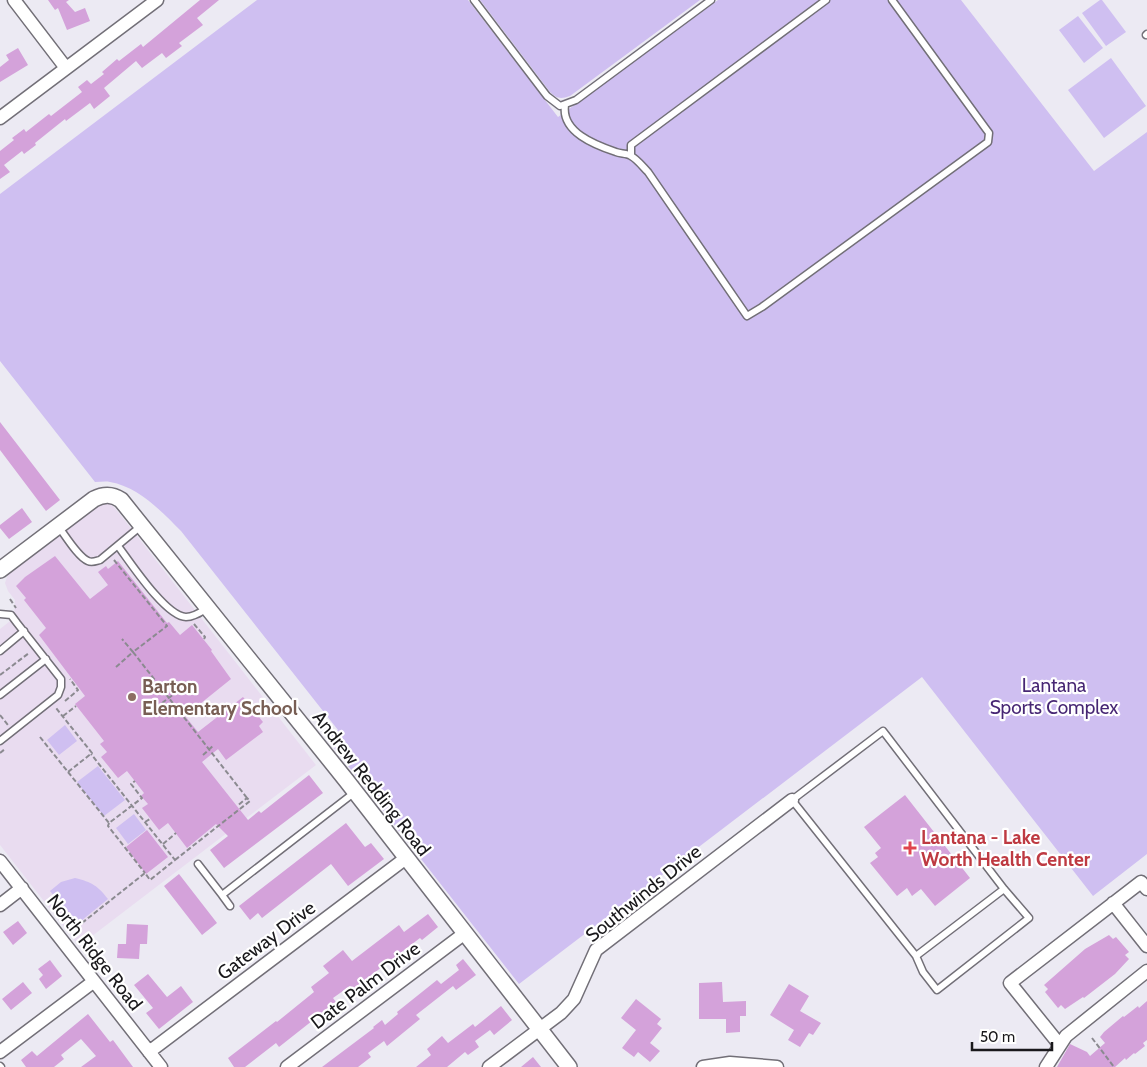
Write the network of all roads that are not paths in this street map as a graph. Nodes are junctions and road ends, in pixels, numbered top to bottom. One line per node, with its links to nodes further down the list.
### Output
1 (14, 0): 7 (street)
2 (156, 0): 7 (street)
3 (474, 0): 8 (lane)
4 (711, 0): 8 (lane)
5 (826, 0): 10 (lane)
6 (892, 0): 10 (lane)
7 (66, 68): 9 (street)
8 (563, 105): 10 (lane)
9 (0, 118)
10 (631, 155)
11 (58, 526): 12 (street, Andrew Redding Road); 13 (lane); 14 (street, Andrew Redding Road)
12 (142, 526): 13 (lane); 15 (street, Andrew Redding Road)
13 (118, 546): 15 (lane)
14 (0, 570)
15 (208, 608): 22 (street, Andrew Redding Road)
16 (0, 614): 17 (lane)
17 (24, 631): 18 (lane); 19 (lane)
18 (0, 651)
19 (46, 659): 20 (lane); 21 (lane)
20 (0, 695)
21 (0, 741)
22 (355, 792): 24 (street, Andrew Redding Road); 30 (lane)
23 (792, 800): 28 (lane); 36 (lane); 39 (street, Southwinds Drive)
24 (406, 858): 34 (street, Andrew Redding Road); 42 (street, Gateway Drive)
25 (0, 861): 27 (street, North Ridge Road)
26 (198, 864): 30 (lane)
27 (22, 888): 32 (street); 38 (street, North Ridge Road)
28 (1004, 889): 36 (lane); 36 (lane)
29 (1147, 889): 31 (street)
30 (222, 894): 33 (lane)
31 (1113, 903): 35 (street); 40 (street)
32 (0, 905)
33 (230, 906)
34 (465, 933): 39 (street, Andrew Redding Road); 44 (street, Date Palm Drive)
35 (1147, 946)
36 (916, 956)
37 (1147, 971): 40 (street)
38 (93, 982): 41 (street); 42 (street, North Ridge Road)
39 (539, 1029): 45 (street, Southwinds Drive); 46 (street, Andrew Redding Road)
40 (1059, 1044): 49 (street)
41 (0, 1052)
42 (150, 1052): 43 (street, North Ridge Road)
43 (161, 1067)
44 (287, 1067)
45 (489, 1067)
46 (569, 1067)
47 (703, 1067): 48 (street)
48 (777, 1067)
49 (1046, 1067)

